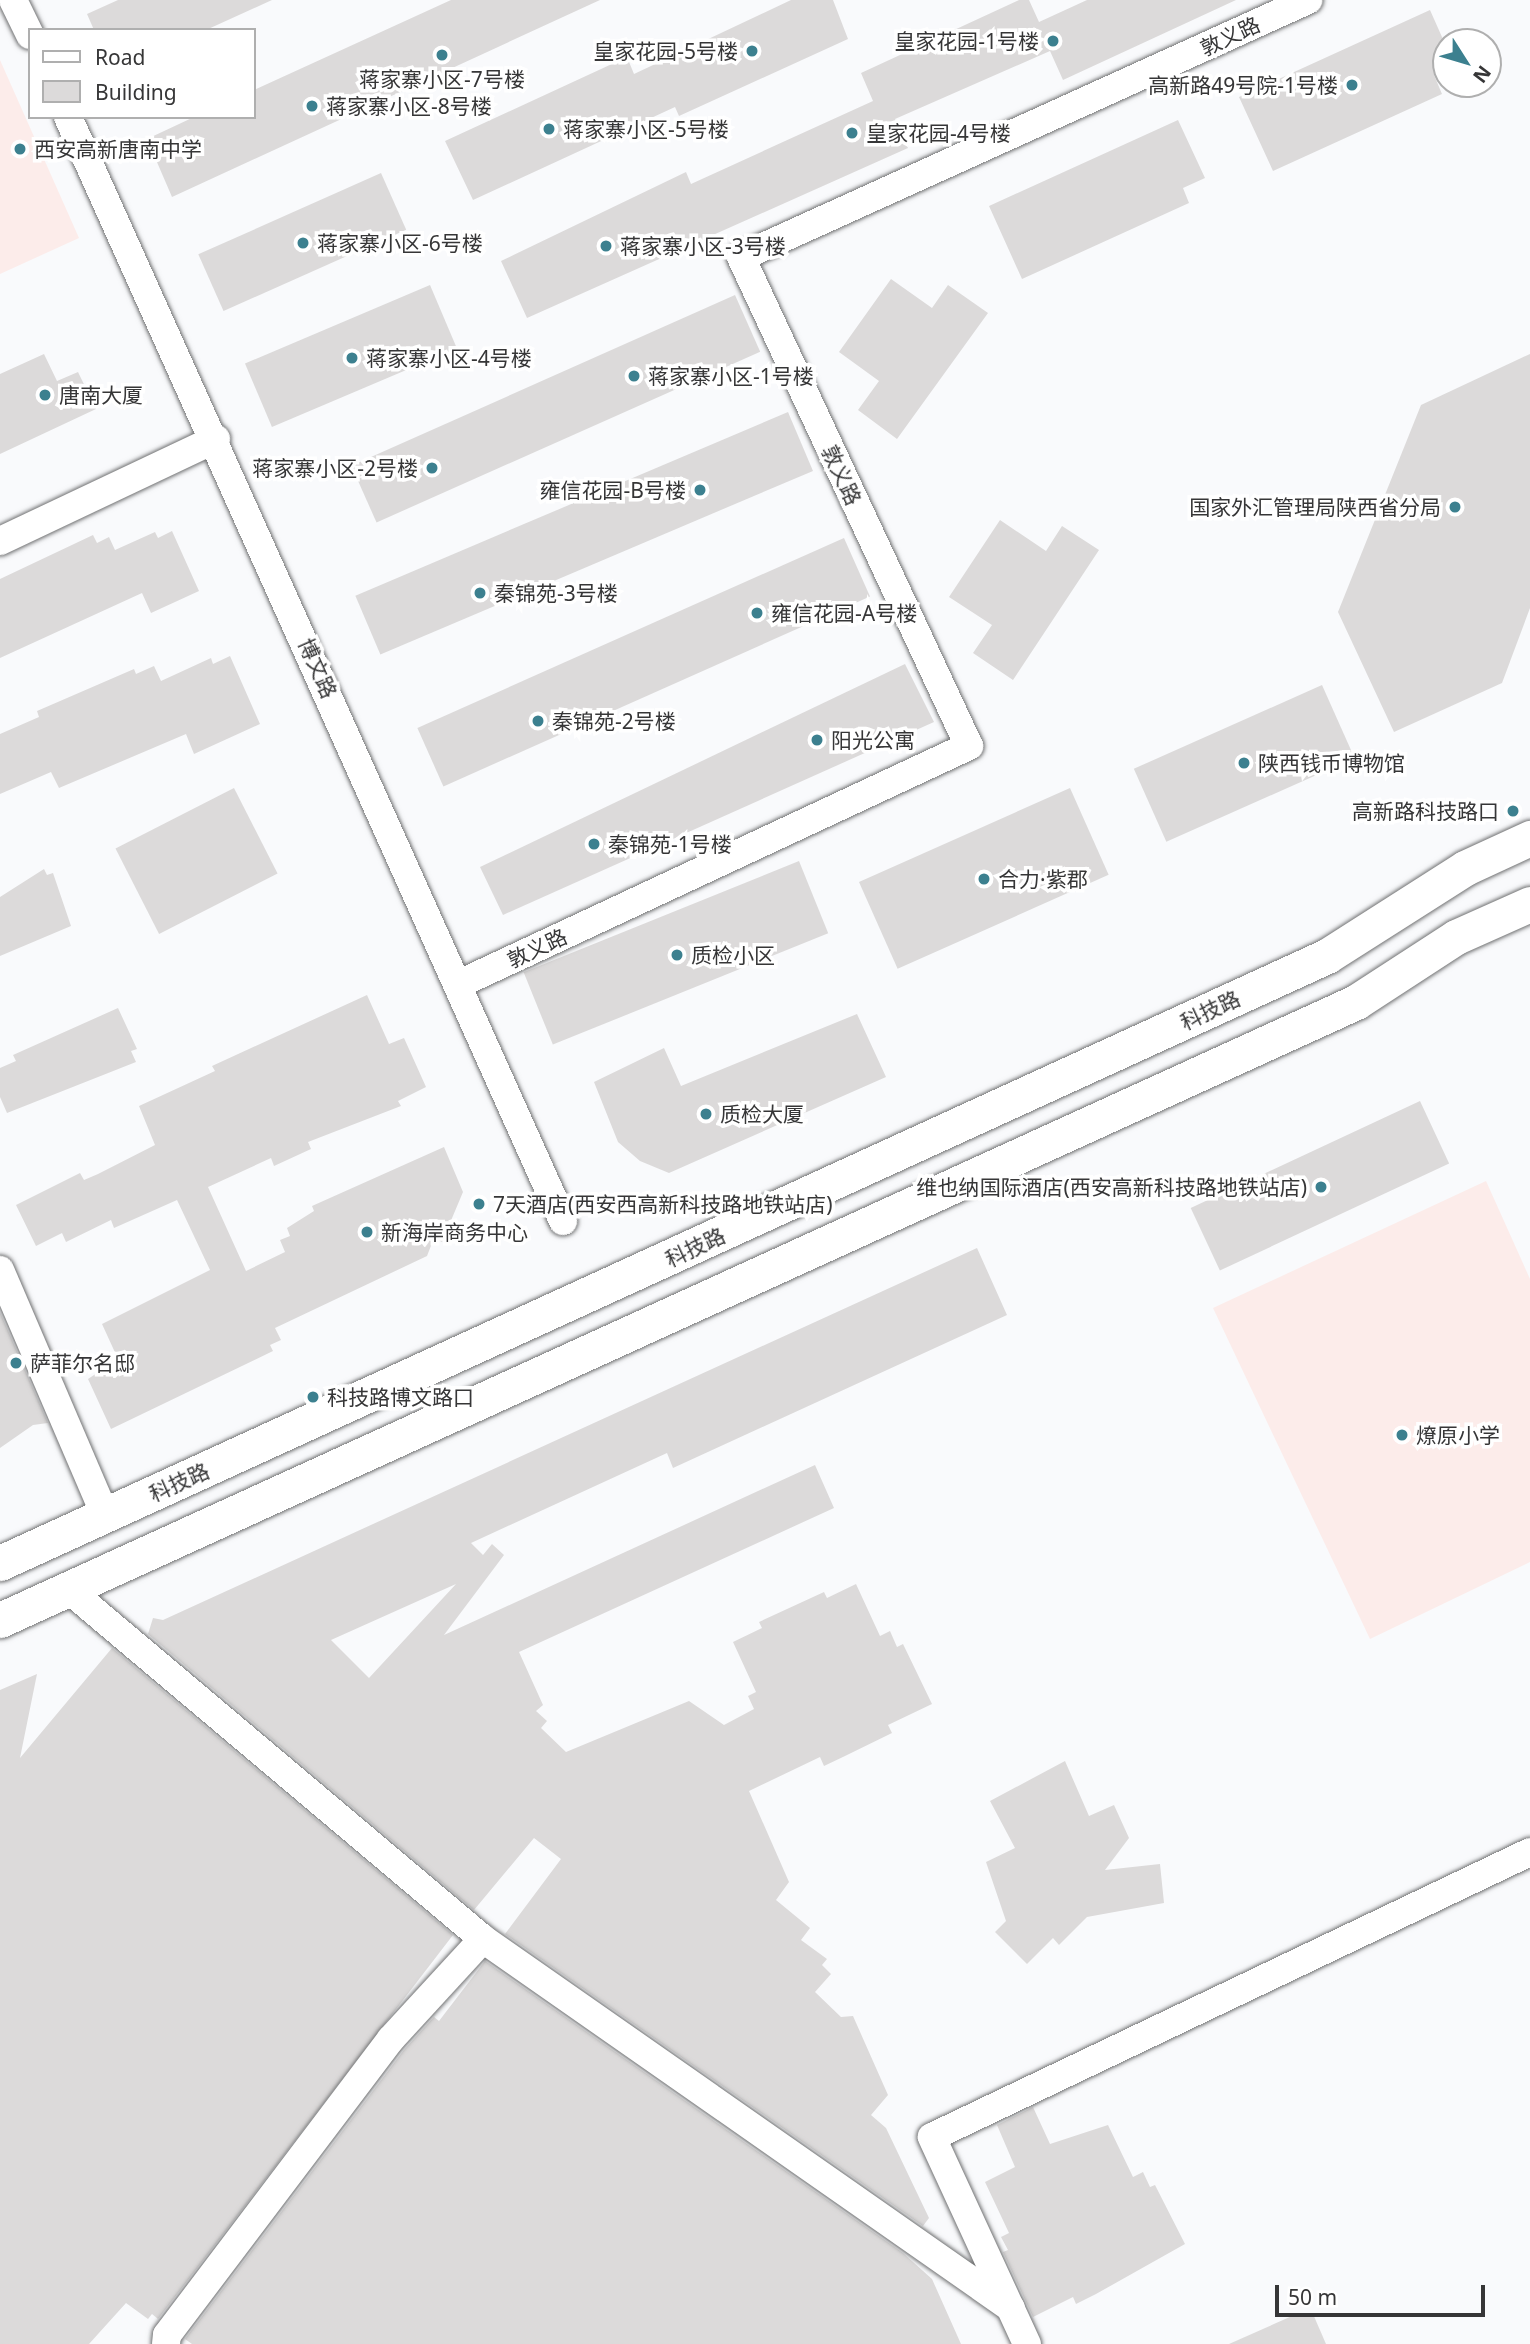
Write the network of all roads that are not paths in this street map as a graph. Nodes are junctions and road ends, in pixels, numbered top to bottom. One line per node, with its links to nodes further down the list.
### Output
1 (13, 0): 3 (street)
2 (1308, 0): 9 (street, 敦义路)
3 (28, 31)
4 (69, 119): 5 (street, 博文路)
5 (216, 439): 6 (street); 9 (street, 博文路)
6 (0, 541)
7 (1530, 838): 12 (main road, 科技路)
8 (1530, 904): 14 (main road)
9 (459, 984): 10 (street, 博文路)
10 (563, 1220)
11 (0, 1270): 12 (street)
12 (105, 1515): 13 (main road, 科技路)
13 (0, 1563)
14 (68, 1589): 15 (main road); 17 (street)
15 (0, 1620)
16 (1530, 1852): 18 (street)
17 (482, 1938): 18 (street); 19 (street)
18 (1011, 2308): 20 (street)
19 (166, 2344)
20 (1027, 2344)

